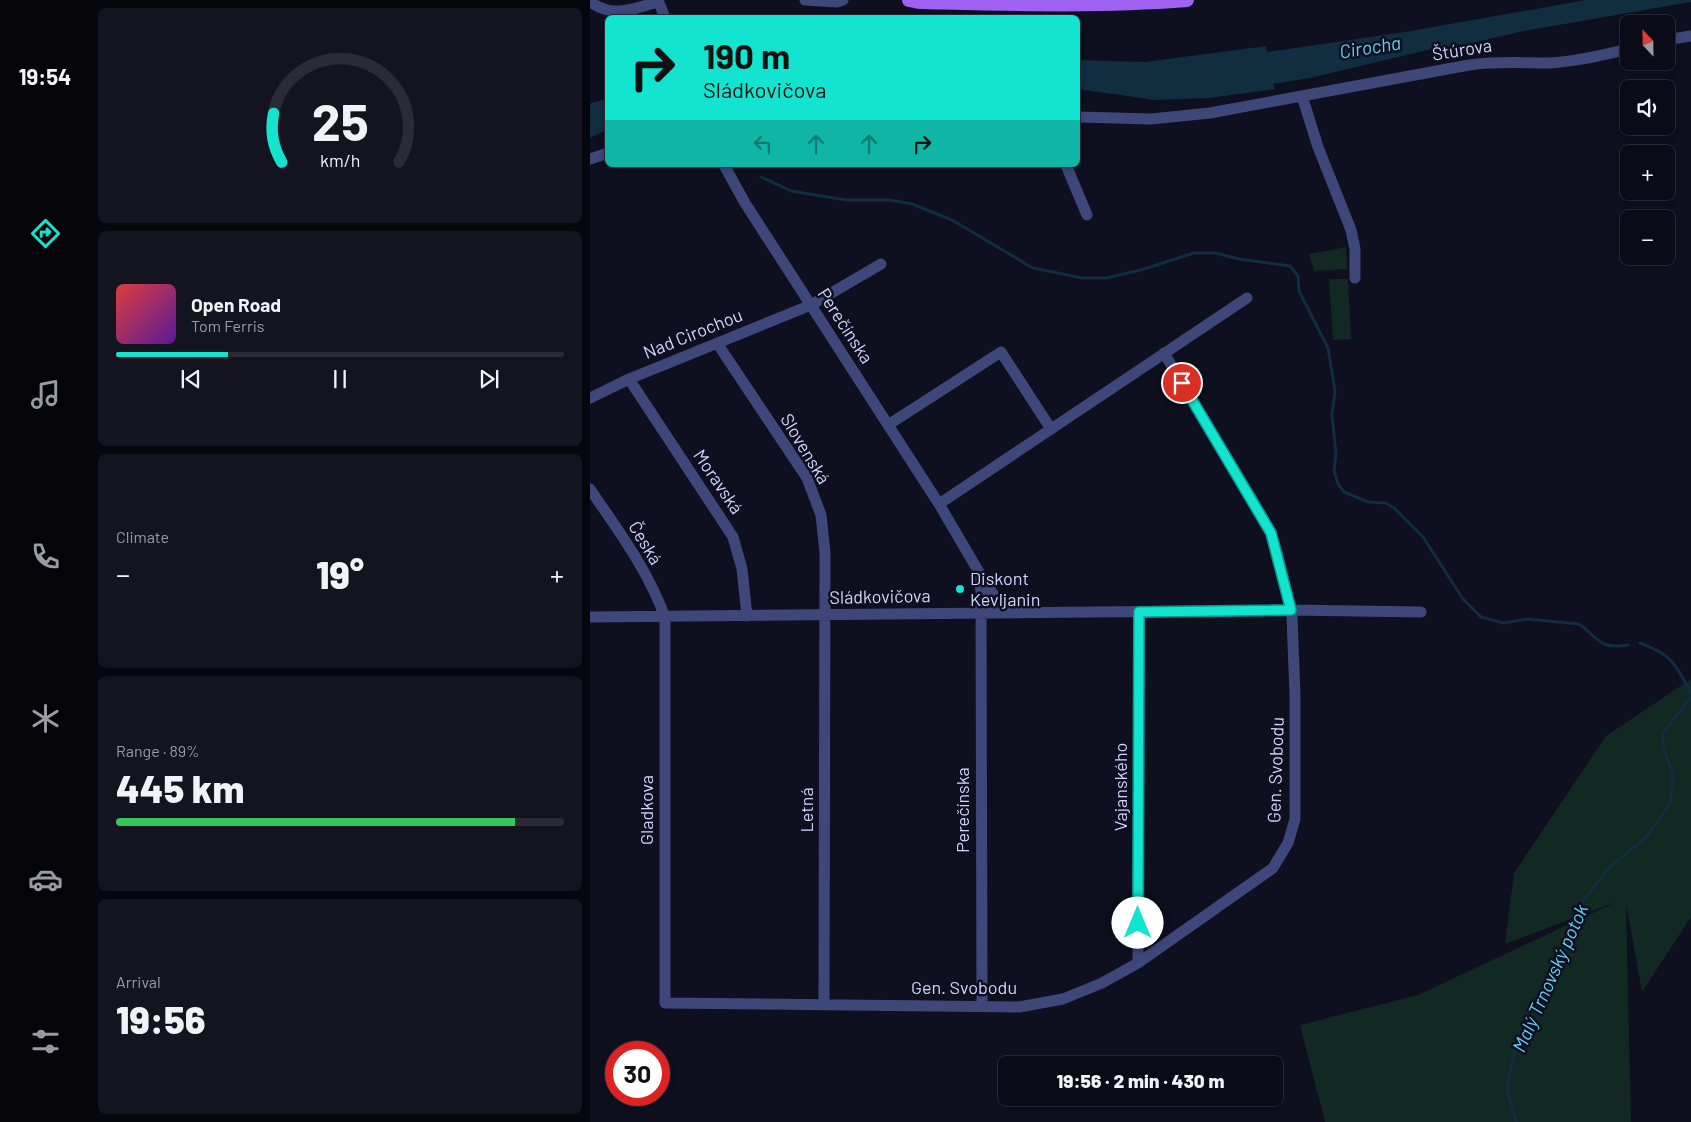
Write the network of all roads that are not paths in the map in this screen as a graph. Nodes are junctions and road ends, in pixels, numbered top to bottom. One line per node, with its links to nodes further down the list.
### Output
1 (804, 0): 2 (street)
2 (843, 0)
3 (909, 0): 7 (main road)
4 (1187, 0): 7 (main road)
5 (658, 1): 6 (street); 8 (street)
6 (590, 2)
7 (1108, 2)
8 (665, 15)
9 (1691, 36): 10 (street)
10 (1675, 39)
11 (1620, 51): 12 (street, Štúrova)
12 (1302, 96): 13 (street, Štúrova); 20 (street)
13 (1080, 117)
14 (605, 153): 15 (street)
15 (590, 159)
16 (725, 167): 22 (street, Perečínska)
17 (1067, 167): 18 (street)
18 (1087, 215)
19 (882, 264): 22 (street, Nad Cirochou)
20 (1355, 278)
21 (1247, 298): 24 (street)
22 (811, 305): 23 (street, Nad Cirochou); 27 (street, Perečínska)
23 (717, 343): 25 (street, Nad Cirochou); 40 (street, Slovenská)
24 (1164, 353): 28 (street); 35 (street, Gen. Svobodu)
25 (629, 379): 26 (street, Nad Cirochou); 39 (street, Moravská)
26 (590, 398)
27 (888, 425): 28 (street); 30 (street, Perečínska)
28 (1052, 429): 30 (street)
29 (590, 489): 42 (street, Česká)
30 (939, 504): 31 (street, Perečínska)
31 (974, 560): 32 (street, Perečínska); 33 (street, Perečínska); 34 (street, Perečínska)
32 (990, 580): 33 (street, Perečínska); 38 (street, Perečínska)
33 (994, 595): 34 (street); 38 (street, Perečínska)
34 (980, 608): 38 (street, Sládkovičova); 40 (street, Sládkovičova); 46 (street, Perečínska)
35 (1291, 610): 36 (street, Sládkovičova); 37 (street, Sládkovičova); 43 (street, Gen. Svobodu)
36 (1139, 612): 38 (street, Sládkovičova); 43 (street, Vajanského)
37 (1421, 612)
38 (1017, 613)
39 (747, 616): 40 (street, Sládkovičova); 42 (street, Sládkovičova)
40 (825, 616): 45 (street, Letná)
41 (590, 617): 42 (street, Sládkovičova)
42 (665, 618): 44 (street, Gladkova)
43 (1138, 963): 46 (street, Gen. Svobodu)
44 (665, 1003): 45 (street, Gen. Svobodu)
45 (824, 1004): 46 (street, Gen. Svobodu)
46 (982, 1006)

